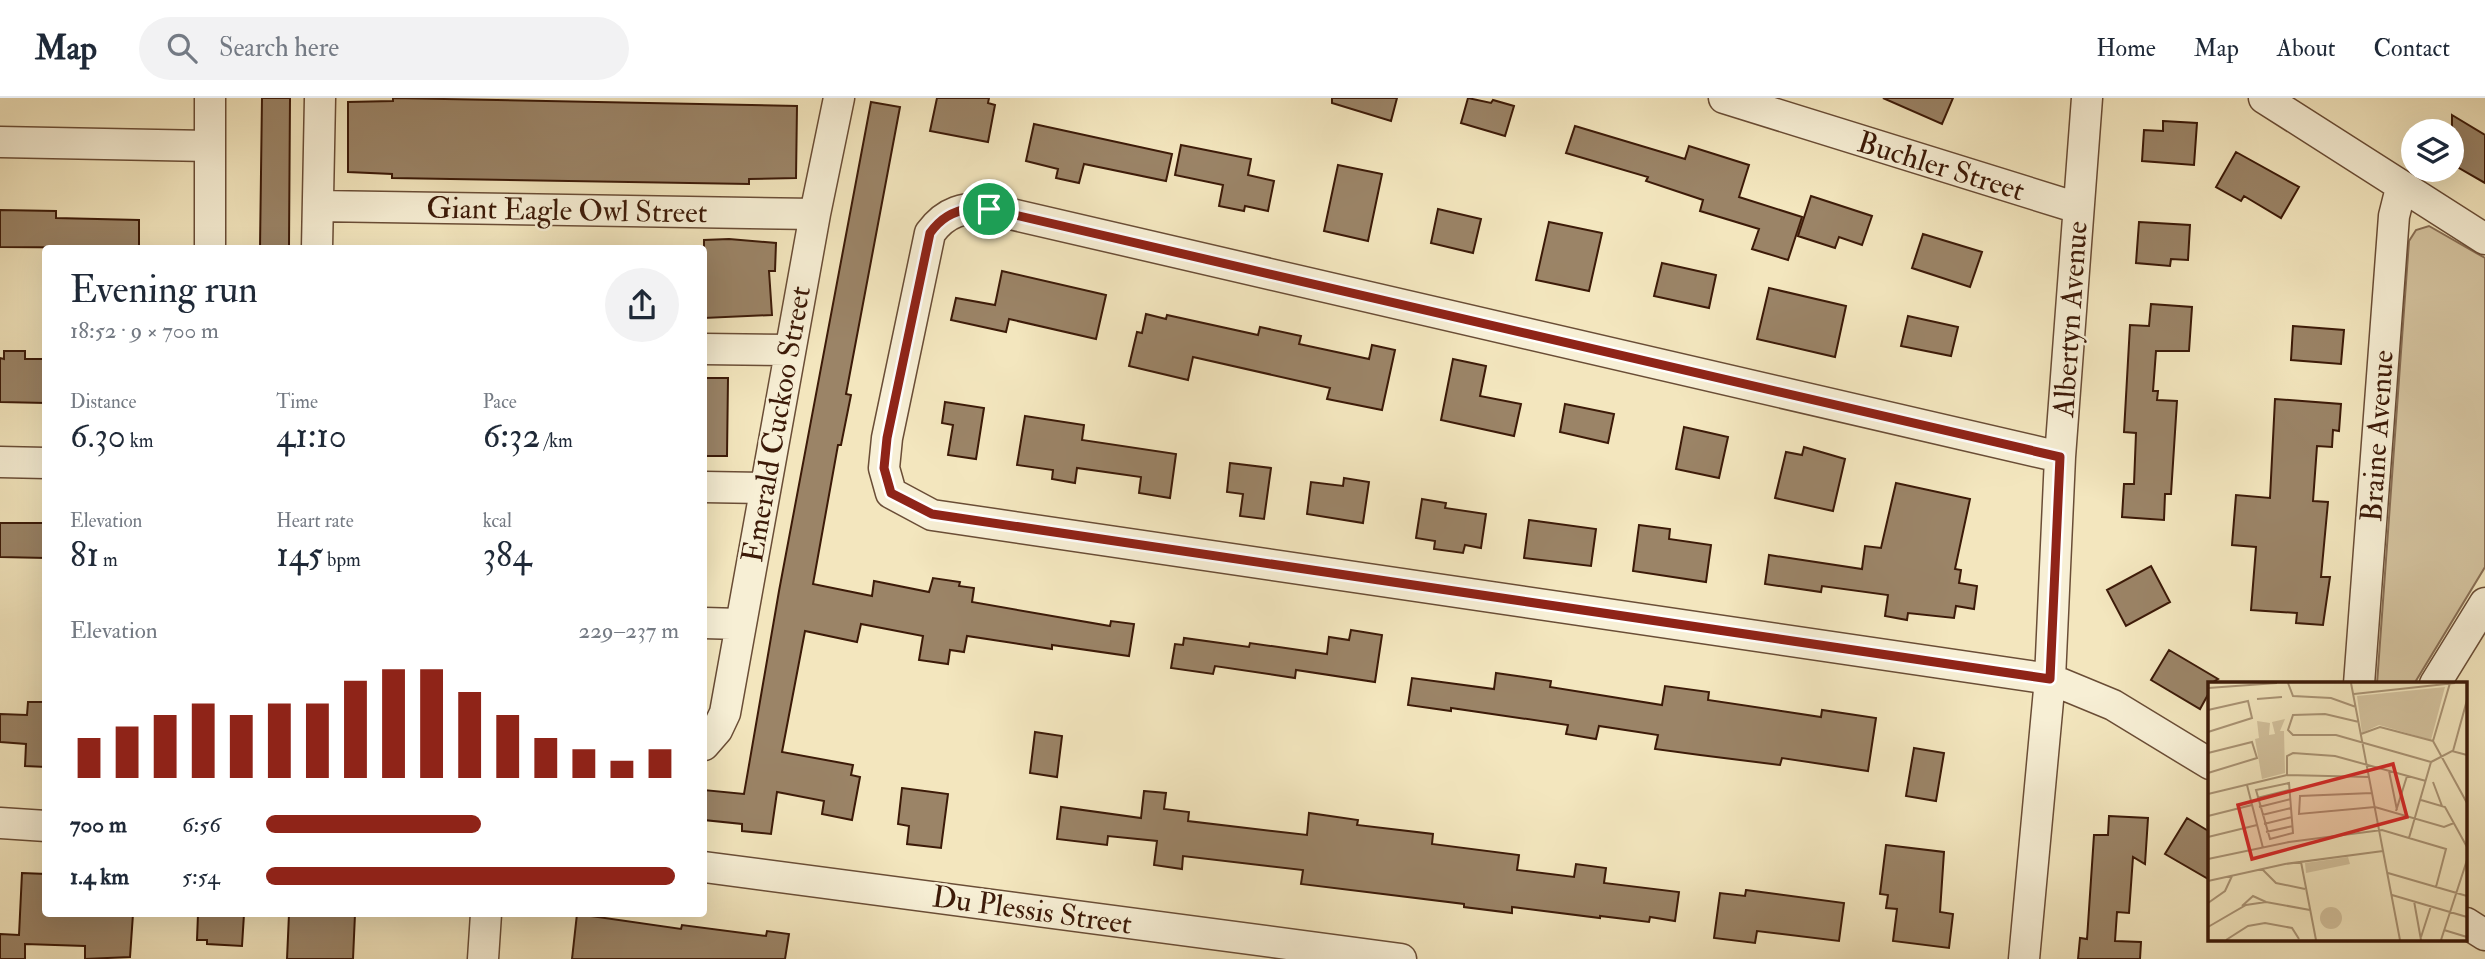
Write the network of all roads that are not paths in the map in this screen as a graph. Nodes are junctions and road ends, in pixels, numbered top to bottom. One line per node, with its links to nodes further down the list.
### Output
1 (210, 98): 8 (street)
2 (320, 98): 10 (street)
3 (839, 98): 12 (street, Emerald Cuckoo Street)
4 (1724, 98): 11 (street, Buchler Street)
5 (2087, 98): 11 (street, Albertyn Avenue)
6 (2264, 98): 9 (street)
7 (0, 142): 8 (street)
8 (209, 146): 14 (street)
9 (2401, 188): 13 (street); 27 (street, Braine Avenue)
10 (318, 206): 12 (street, Giant Eagle Owl Street); 15 (street)
11 (2078, 208): 18 (street, Albertyn Avenue)
12 (815, 214): 17 (street, Emerald Cuckoo Street)
13 (2485, 239)
14 (210, 245)
15 (317, 245)
16 (707, 349): 17 (street)
17 (790, 350): 22 (street, Emerald Cuckoo Street)
18 (2060, 457): 26 (street, Albertyn Avenue); 26 (street)
19 (0, 462): 20 (street)
20 (42, 463)
21 (707, 487): 22 (street)
22 (764, 488): 25 (street, Emerald Cuckoo Street)
23 (2485, 603): 28 (street)
24 (707, 623): 25 (street)
25 (740, 624): 29 (street, Emerald Cuckoo Street)
26 (2050, 679): 30 (street); 39 (street, Albertyn Avenue)
27 (2359, 682)
28 (2436, 682)
29 (707, 742)
30 (2208, 763)
31 (0, 823): 32 (street)
32 (42, 825)
33 (707, 867): 38 (street, Du Plessis Street)
34 (486, 917): 37 (street)
35 (2468, 924): 36 (street)
36 (2485, 935)
37 (483, 959)
38 (1401, 959)
39 (2024, 959)

